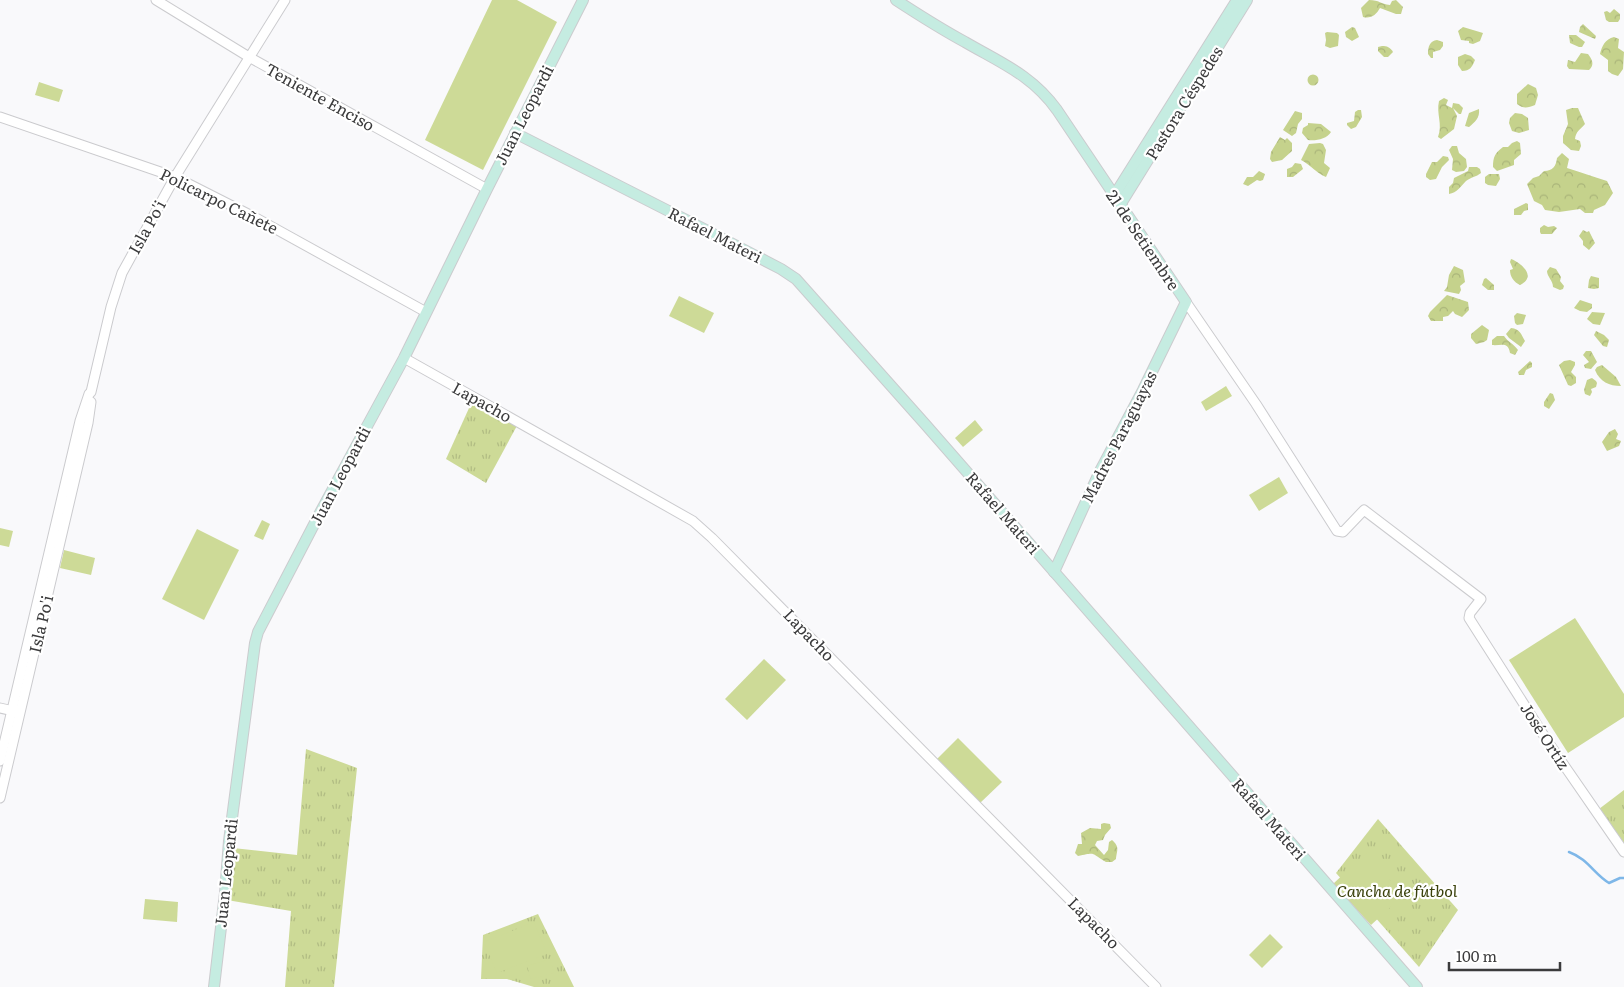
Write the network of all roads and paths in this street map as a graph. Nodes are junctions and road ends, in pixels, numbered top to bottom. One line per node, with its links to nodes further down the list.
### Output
1 (156, 0): 7 (street, Teniente Enciso)
2 (286, 0): 7 (street, Isla Po'i)
3 (583, 0): 10 (main road, Juan Leopardi)
4 (896, 0): 15 (main road, 21 de Setiembre)
5 (1237, 0): 8 (main road, Pastora Céspedes)
6 (1247, 0): 8 (main road, Pastora Céspedes)
7 (248, 57): 13 (street, Isla Po'i); 14 (street, Teniente Enciso)
8 (1177, 105): 11 (main road, Pastora Céspedes); 12 (main road, Pastora Céspedes)
9 (0, 117): 13 (street, Policarpo Cañete)
10 (515, 134): 14 (main road, Juan Leopardi); 20 (main road, Rafael Materi)
11 (1138, 157): 12 (main road); 15 (main road, Pastora Céspedes)
12 (1147, 163): 16 (main road, Pastora Céspedes)
13 (175, 177): 18 (street, Policarpo Cañete); 23 (street, Isla Po'i)
14 (487, 189): 18 (main road, Juan Leopardi)
15 (1114, 196): 16 (main road, 21 de Setiembre)
16 (1120, 205): 17 (main road, 21 de Setiembre)
17 (1186, 302): 20 (main road, Madres Paraguayas); 21 (street, 21 de Setiembre)
18 (426, 312): 19 (main road, Juan Leopardi)
19 (404, 358): 27 (main road, Juan Leopardi); 28 (street, Lapacho)
20 (1054, 572): 29 (main road, Rafael Materi)
21 (1470, 618): 26 (street, José Ortíz)
22 (0, 708): 23 (street)
23 (16, 711): 24 (street, Isla Po'i); 25 (street, Isla Po'i)
24 (0, 761)
25 (0, 798)
26 (1624, 852)
27 (214, 987)
28 (1156, 987)
29 (1417, 987)

